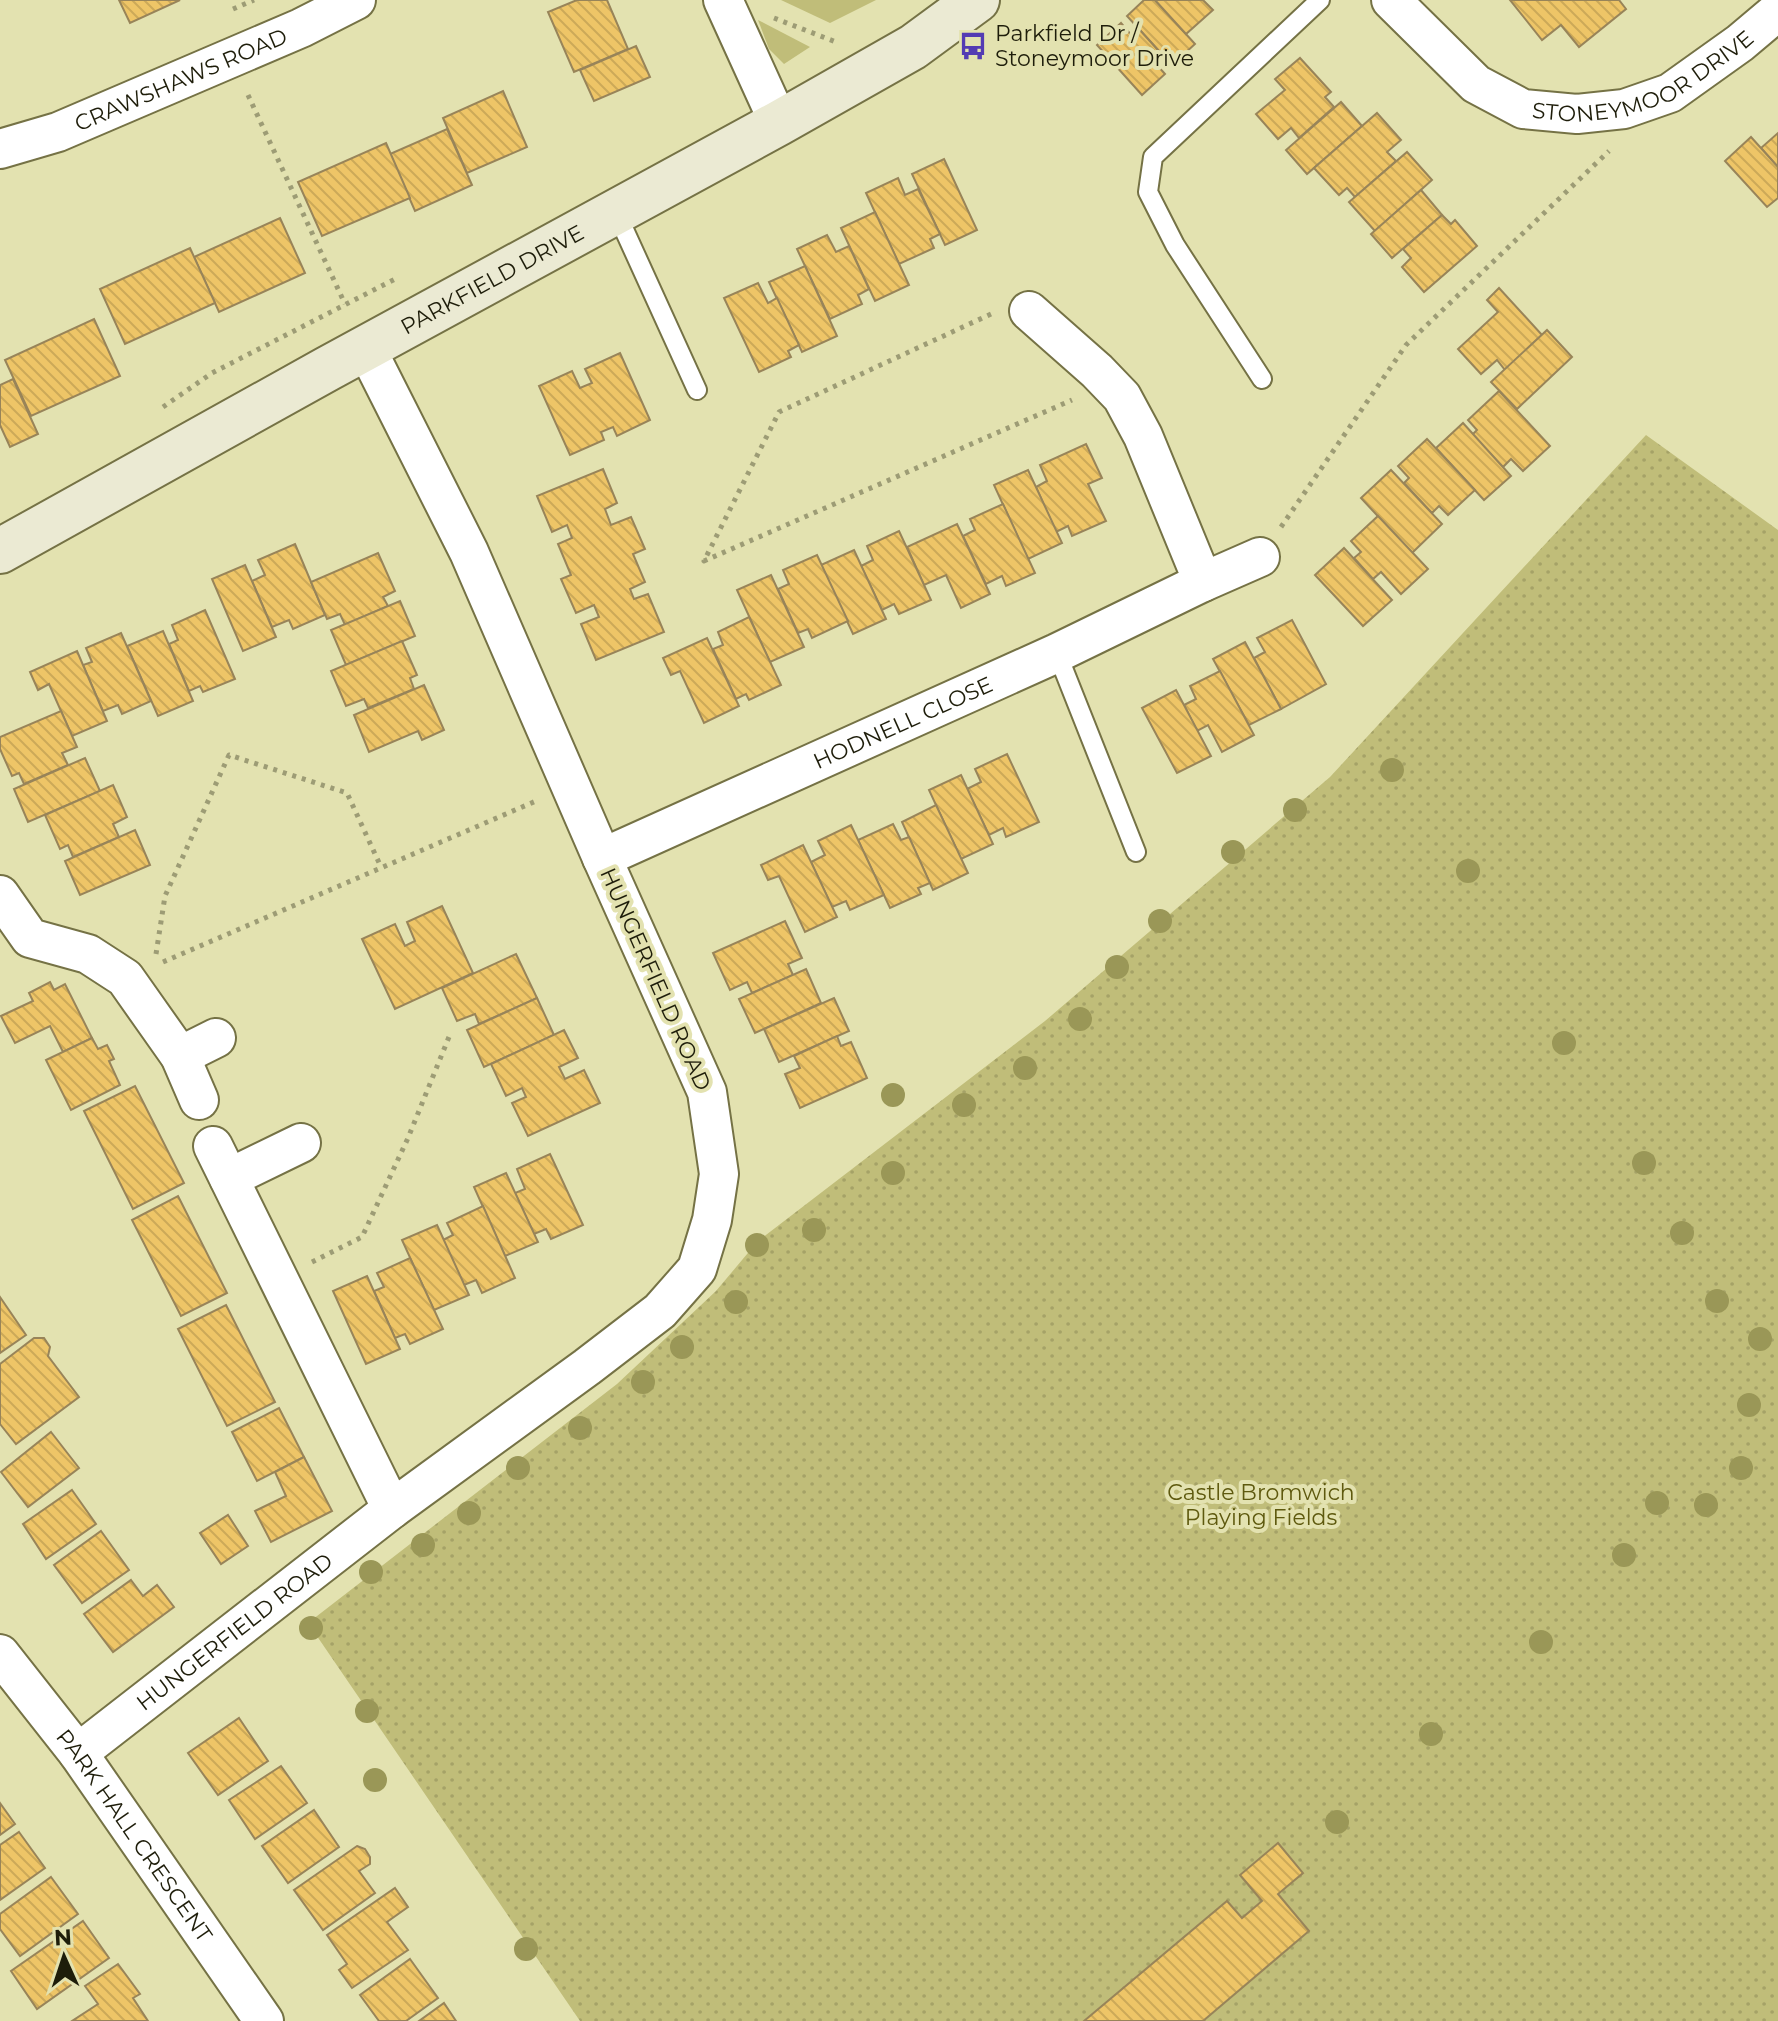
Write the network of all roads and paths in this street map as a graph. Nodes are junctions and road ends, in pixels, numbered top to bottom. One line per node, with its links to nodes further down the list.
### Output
1 (356, 0): 7 (street, CRAWSHAWS ROAD)
2 (723, 0): 11 (street)
3 (977, 0): 11 (street, PARKFIELD DRIVE)
4 (1320, 0): 17 (lane)
5 (1391, 0): 6 (street, STONEYMOOR DRIVE)
6 (1778, 11)
7 (294, 14): 10 (street, CRAWSHAWS ROAD)
8 (769, 16): 9 (path)
9 (836, 42)
10 (231, 58): 13 (street, CRAWSHAWS ROAD); 16 (path)
11 (779, 123): 14 (street, PARKFIELD DRIVE)
12 (1612, 148): 21 (path)
13 (0, 149)
14 (616, 212): 16 (street, PARKFIELD DRIVE); 19 (lane)
15 (1029, 311): 18 (street); 18 (path)
16 (366, 348): 20 (street, PARKFIELD DRIVE); 24 (street, HUNGERFIELD ROAD)
17 (1262, 379)
18 (1110, 384): 22 (street)
19 (697, 390)
20 (0, 551)
21 (1260, 557): 22 (street, HODNELL CLOSE)
22 (1203, 582): 23 (street, HODNELL CLOSE)
23 (1057, 653): 25 (lane); 26 (street, HODNELL CLOSE)
24 (571, 786): 26 (street, HUNGERFIELD ROAD); 27 (path)
25 (1136, 852)
26 (602, 858): 35 (street, HUNGERFIELD ROAD)
27 (381, 867): 27 (path)
28 (0, 895): 31 (street)
29 (451, 1032): 34 (path)
30 (216, 1038): 31 (street)
31 (180, 1056): 32 (street)
32 (199, 1100)
33 (301, 1143): 34 (street)
34 (279, 1280): 35 (street)
35 (392, 1509): 37 (street, HUNGERFIELD ROAD)
36 (0, 1654): 37 (street, PARK HALL CRESCENT)
37 (78, 1753): 38 (street, PARK HALL CRESCENT)
38 (264, 2021)

